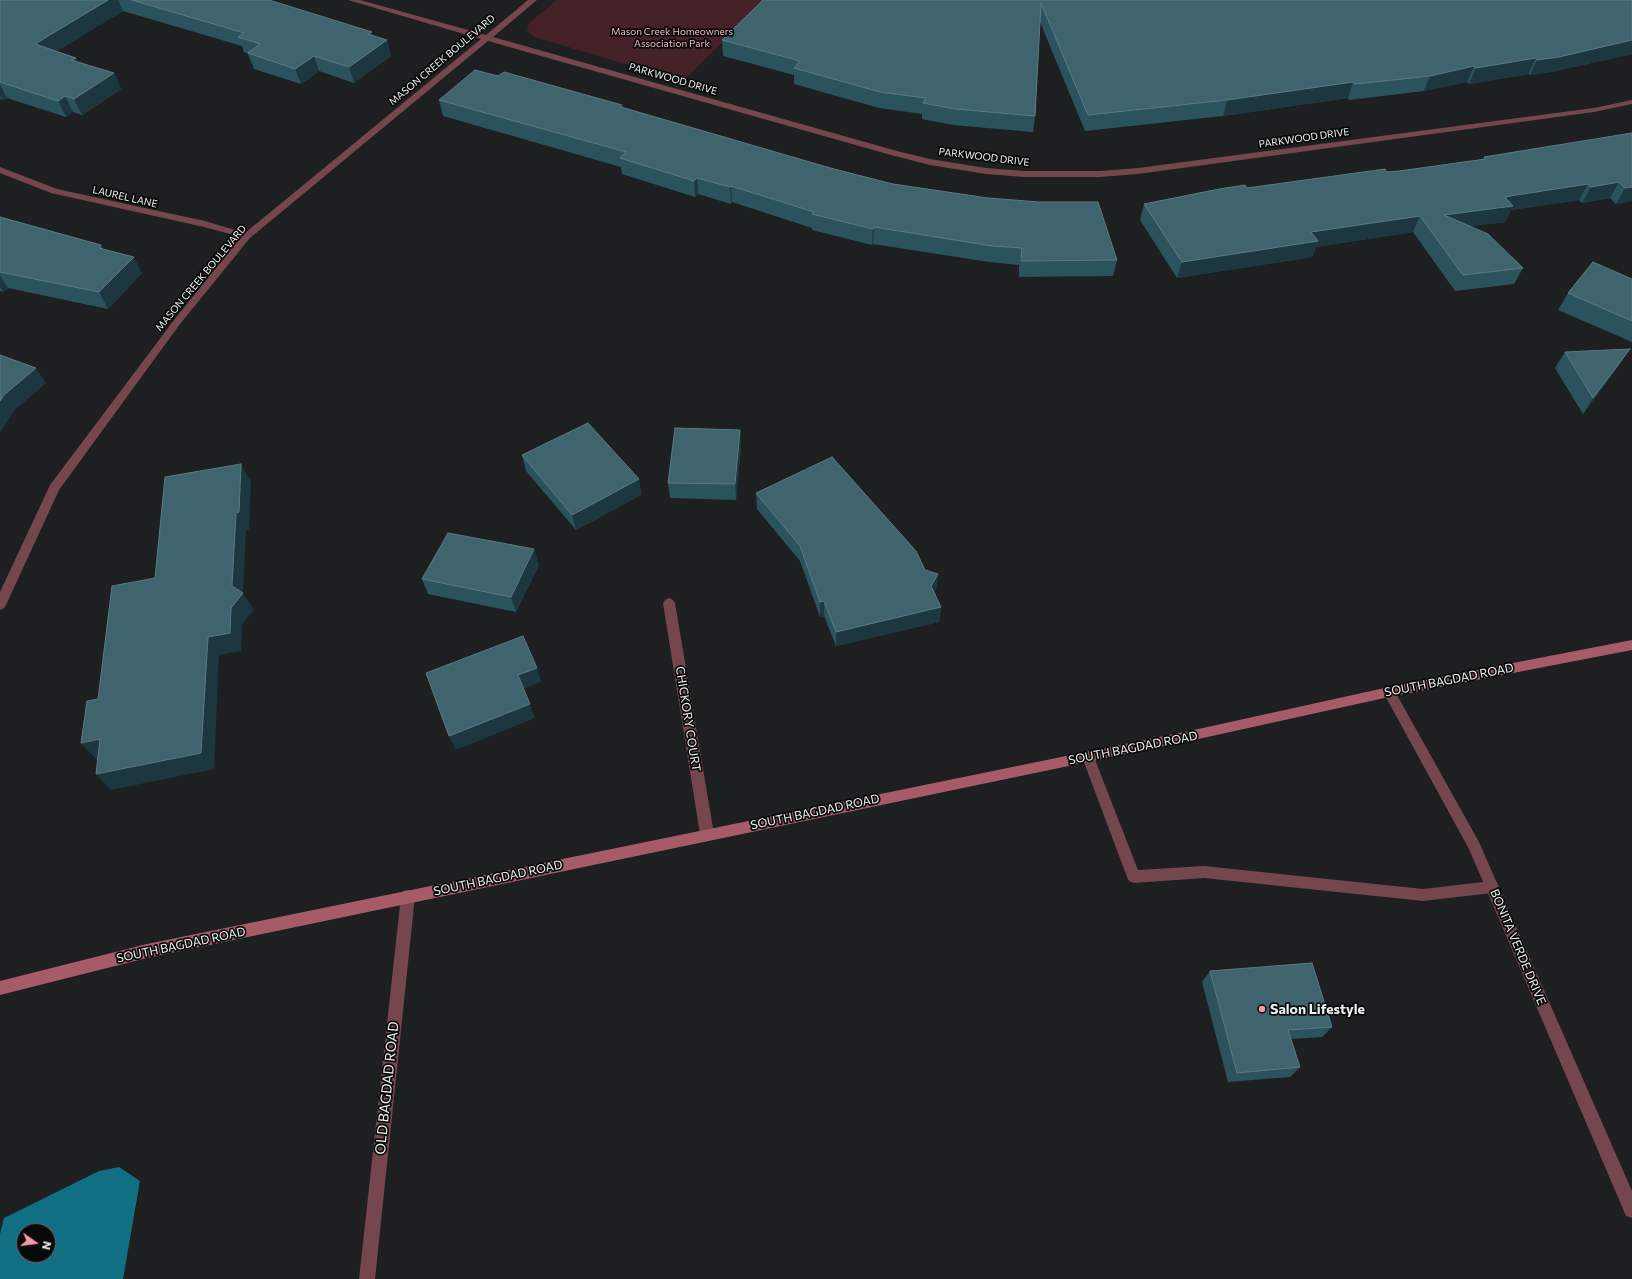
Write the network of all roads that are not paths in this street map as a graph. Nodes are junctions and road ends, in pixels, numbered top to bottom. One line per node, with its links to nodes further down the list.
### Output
1 (352, 0): 3 (street, PARKWOOD DRIVE)
2 (532, 0): 3 (street, MASON CREEK BOULEVARD)
3 (484, 39): 4 (street, PARKWOOD DRIVE); 6 (street, MASON CREEK BOULEVARD)
4 (1632, 102)
5 (0, 170): 6 (street, LAUREL LANE)
6 (247, 236): 8 (street, MASON CREEK BOULEVARD)
7 (669, 603): 12 (street, CHICKORY COURT)
8 (0, 605)
9 (1632, 645): 10 (main road, SOUTH BAGDAD ROAD)
10 (1389, 692): 11 (main road, SOUTH BAGDAD ROAD); 13 (street, BONITA VERDE DRIVE)
11 (1088, 757): 12 (main road, SOUTH BAGDAD ROAD); 13 (street)
12 (707, 834): 14 (main road, SOUTH BAGDAD ROAD)
13 (1492, 887): 16 (street, BONITA VERDE DRIVE)
14 (408, 896): 15 (main road, SOUTH BAGDAD ROAD); 17 (street, OLD BAGDAD ROAD)
15 (0, 988)
16 (1632, 1210)
17 (367, 1279)

